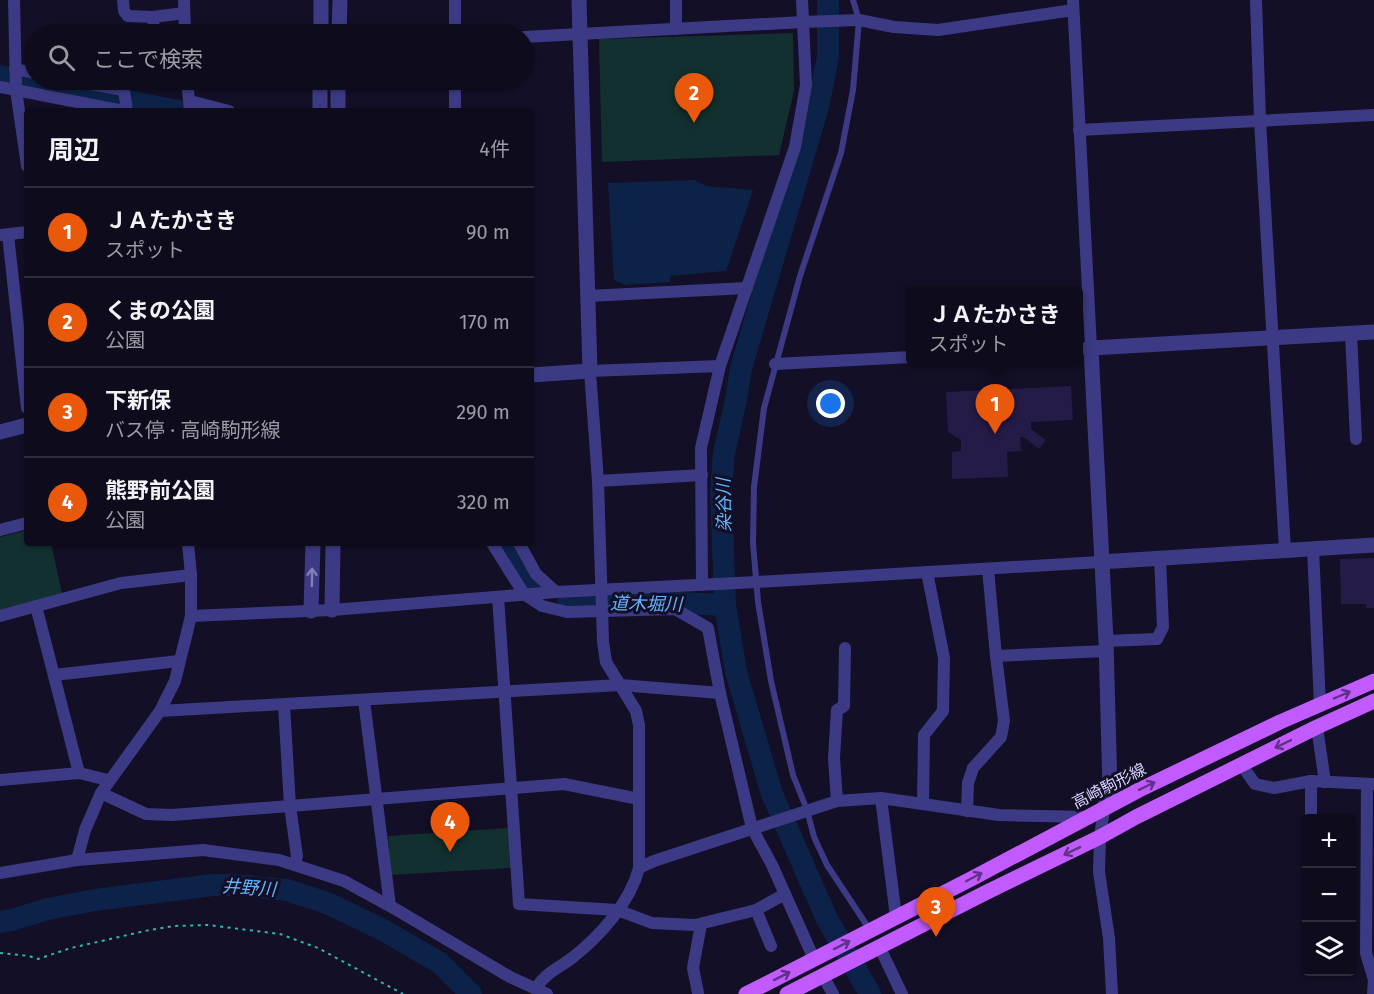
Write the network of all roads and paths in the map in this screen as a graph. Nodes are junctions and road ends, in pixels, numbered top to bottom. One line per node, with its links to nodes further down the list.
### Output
1 (14, 0): 25 (street)
2 (123, 0): 14 (street)
3 (184, 0): 13 (street)
4 (321, 0): 19 (street)
5 (340, 0): 20 (street)
6 (455, 0): 21 (street)
7 (579, 0): 23 (street)
8 (675, 0): 22 (street)
9 (802, 0): 16 (street)
10 (853, 0): 15 (lane)
11 (1256, 0): 42 (street)
12 (1073, 5): 15 (street); 43 (street)
13 (184, 13): 14 (street); 18 (street)
14 (153, 17): 17 (street)
15 (857, 21): 16 (street); 56 (lane)
16 (806, 22): 22 (street); 47 (street)
17 (153, 24)
18 (185, 24)
19 (321, 24)
20 (339, 24)
21 (455, 24)
22 (676, 29): 23 (street)
23 (580, 34): 24 (street); 48 (street)
24 (534, 36)
25 (15, 69): 26 (street); 28 (street)
26 (24, 71)
27 (0, 87): 28 (street)
28 (15, 90): 35 (street); 44 (street)
29 (124, 90): 36 (street)
30 (188, 90): 34 (street)
31 (320, 90): 38 (street)
32 (338, 90): 39 (street)
33 (455, 90): 40 (street)
34 (190, 106): 37 (street)
35 (114, 108)
36 (125, 108)
37 (206, 108)
38 (320, 108)
39 (338, 108)
40 (455, 108)
41 (1374, 115): 42 (street)
42 (1260, 121): 43 (street); 52 (street)
43 (1079, 130): 54 (street)
44 (24, 147)
45 (24, 232): 46 (street)
46 (4, 235): 49 (street)
47 (747, 288): 48 (street); 57 (street)
48 (588, 296): 58 (street)
49 (23, 325): 53 (street)
50 (1374, 332): 51 (street)
51 (1351, 333): 52 (street); 62 (street)
52 (1273, 338): 54 (street); 74 (street)
53 (24, 346)
54 (1085, 349): 76 (street)
55 (906, 357): 56 (street)
56 (775, 364): 80 (lane)
57 (720, 366): 58 (street); 63 (street)
58 (590, 371): 59 (street); 64 (street)
59 (534, 375)
60 (24, 427): 61 (street)
61 (0, 432)
62 (1356, 439)
63 (702, 475): 64 (street); 81 (street)
64 (598, 481): 83 (street)
65 (24, 524): 66 (street)
66 (0, 530)
67 (1374, 545): 73 (street)
68 (188, 546): 79 (street)
69 (313, 546): 89 (street, one-way to 69)
70 (333, 546): 87 (street)
71 (494, 546): 84 (street)
72 (521, 546): 82 (street)
73 (1313, 548): 74 (street); 104 (street)
74 (1285, 550): 75 (street)
75 (1161, 558): 76 (street); 92 (street)
76 (1101, 562): 77 (street); 92 (street)
77 (988, 569): 78 (street); 94 (street)
78 (927, 572): 80 (street); 120 (street)
79 (191, 575): 86 (street); 91 (street)
80 (754, 583): 81 (street); 123 (lane)
81 (704, 585): 83 (street)
82 (556, 592): 83 (street); 84 (street)
83 (602, 592): 88 (street)
84 (524, 594): 85 (street); 88 (street)
85 (498, 597): 87 (street); 99 (street)
86 (36, 606): 90 (street); 96 (street)
87 (332, 610): 89 (street)
88 (602, 610): 98 (street); 100 (street)
89 (311, 611): 91 (street)
90 (0, 616)
91 (191, 616): 95 (street)
92 (1106, 646): 94 (street); 122 (street)
93 (845, 648): 119 (street)
94 (996, 656): 124 (street)
95 (179, 661): 96 (street); 105 (street)
96 (54, 675): 108 (street)
97 (1374, 681): 104 (main road, 高崎駒形線, one-way to 97)
98 (620, 685): 99 (street); 100 (street); 118 (street)
99 (505, 691): 101 (street); 114 (street)
100 (720, 693): 127 (street)
101 (364, 700): 103 (street); 117 (street)
102 (1374, 701): 106 (main road)
103 (284, 705): 105 (street); 121 (street)
104 (1320, 705): 122 (main road, 高崎駒形線, one-way to 104)
105 (160, 711): 110 (street)
106 (1317, 727): 107 (main road, one-way to 107); 112 (street)
107 (1241, 764): 111 (street); 128 (main road)
108 (79, 773): 109 (street); 110 (street)
109 (0, 780)
110 (108, 780): 115 (street)
111 (1311, 781): 112 (street); 125 (street)
112 (1325, 782): 113 (street)
113 (1370, 784): 143 (street)
114 (512, 787): 117 (street); 118 (street); 135 (street)
115 (100, 793): 121 (street); 129 (street)
116 (881, 798): 119 (street); 120 (street); 137 (street)
117 (376, 799): 121 (street); 134 (street)
118 (639, 799): 131 (street)
119 (837, 801): 123 (street)
120 (923, 804): 124 (street)
121 (290, 806): 130 (street)
122 (1104, 809): 126 (main road, 高崎駒形線); 128 (street)
123 (805, 811): 127 (street); 139 (lane)
124 (967, 811): 126 (street)
125 (1311, 814)
126 (1088, 817): 137 (main road, 高崎駒形線, one-way to 126)
127 (755, 827): 131 (street); 133 (street)
128 (1100, 837): 141 (main road, one-way to 141); 153 (street)
129 (77, 860): 130 (street); 132 (street)
130 (295, 866): 134 (street)
131 (639, 868): 135 (street)
132 (0, 873)
133 (785, 894): 136 (street); 144 (street)
134 (390, 906): 146 (street)
135 (617, 910): 138 (street); 146 (street)
136 (756, 910): 138 (street); 140 (street)
137 (896, 917): 139 (main road, 高崎駒形線)
138 (701, 924): 147 (street)
139 (868, 931): 144 (main road, 高崎駒形線, one-way to 139)
140 (771, 946)
141 (877, 947): 145 (main road); 152 (street)
142 (0, 953): 148 (path)
143 (1370, 953): 154 (street)
144 (816, 958): 149 (main road, one-way to 144)
145 (826, 974): 150 (main road); 151 (street)
146 (541, 991)
147 (698, 993)
148 (403, 994)
149 (746, 994)
150 (787, 994)
151 (832, 994)
152 (902, 994)
153 (1112, 994)
154 (1373, 994)

